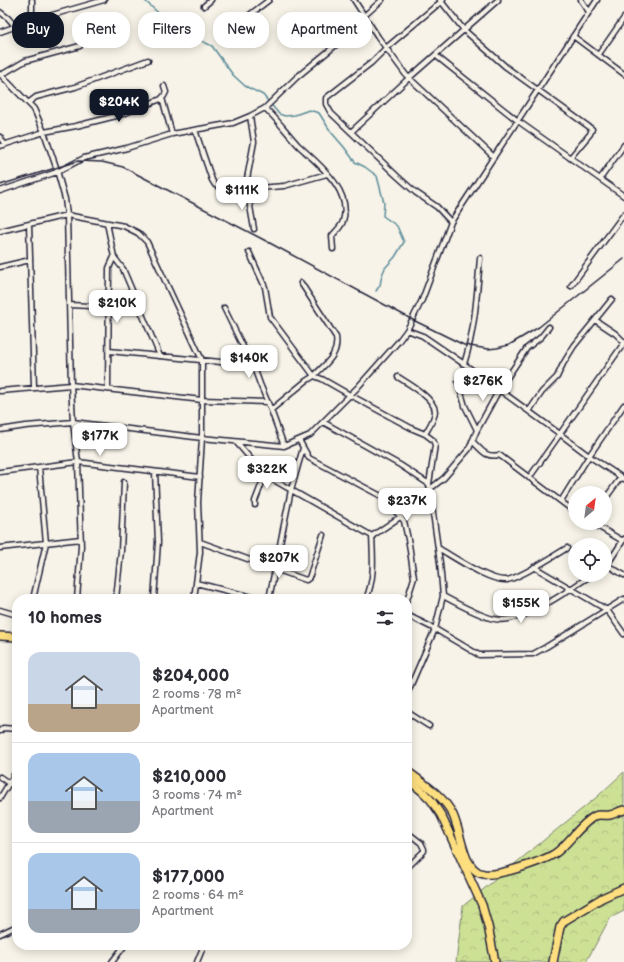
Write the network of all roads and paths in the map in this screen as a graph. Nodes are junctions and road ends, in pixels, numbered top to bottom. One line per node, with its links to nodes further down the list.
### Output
1 (32, 0): 14 (street)
2 (104, 0): 11 (street)
3 (212, 0): 12 (street)
4 (269, 0): 16 (street)
5 (354, 0): 17 (street)
6 (382, 0): 18 (street)
7 (498, 0): 24 (street)
8 (581, 0): 19 (street)
9 (597, 0): 19 (street)
10 (441, 1): 24 (street); 29 (street)
11 (89, 2): 15 (street)
12 (204, 6)
13 (0, 12): 21 (street)
14 (31, 12)
15 (58, 12)
16 (254, 12)
17 (362, 12)
18 (370, 12)
19 (589, 12): 26 (street)
20 (624, 18): 30 (street)
21 (12, 23)
22 (12, 27): 25 (street)
23 (372, 27): 29 (street)
24 (464, 30): 31 (street); 37 (street)
25 (0, 32)
26 (573, 36): 30 (street); 37 (street)
27 (73, 48): 34 (street)
28 (333, 48): 40 (street)
29 (386, 48): 35 (street); 45 (street)
30 (599, 54): 33 (street)
31 (435, 55): 35 (street); 42 (street)
32 (148, 60): 39 (street)
33 (623, 72)
34 (0, 74): 39 (street)
35 (409, 78): 45 (street); 51 (street)
36 (164, 86): 38 (street)
37 (538, 90): 42 (street); 52 (street)
38 (162, 98): 44 (street); 46 (street)
39 (28, 103): 44 (street)
40 (266, 106): 41 (street); 54 (street)
41 (250, 116): 43 (street); 56 (street)
42 (518, 121): 51 (street); 52 (street)
43 (195, 130): 46 (street); 56 (street)
44 (44, 132): 48 (street); 53 (street)
45 (351, 132): 61 (street)
46 (172, 134): 53 (street)
47 (0, 137): 48 (street)
48 (5, 145): 50 (street)
49 (624, 145): 55 (street)
50 (0, 146)
51 (494, 156): 61 (street)
52 (570, 158): 55 (street)
53 (57, 172): 57 (street); 60 (street)
54 (327, 174): 56 (street); 66 (street)
55 (600, 179): 58 (street)
56 (246, 189): 64 (street)
57 (0, 191)
58 (624, 196)
59 (624, 214): 73 (street)
60 (68, 215): 62 (street); 63 (street); 75 (street)
61 (451, 222): 80 (street)
62 (107, 223): 68 (street); 84 (street)
63 (29, 224): 65 (street); 70 (street)
64 (254, 229)
65 (0, 231)
66 (333, 249)
67 (249, 252): 87 (street)
68 (114, 257): 76 (street); 83 (street)
69 (480, 258): 85 (street)
70 (30, 260): 71 (street); 91 (street)
71 (0, 267)
72 (301, 283): 87 (street)
73 (571, 286)
74 (612, 299): 78 (street)
75 (70, 305): 76 (street); 90 (street)
76 (109, 307): 82 (street)
77 (224, 308): 86 (street)
78 (595, 320): 81 (street); 100 (street)
79 (549, 327): 93 (street)
80 (407, 330): 85 (street); 95 (street)
81 (623, 340): 106 (street)
82 (109, 351): 83 (street); 92 (street)
83 (160, 356): 84 (street)
84 (202, 360): 86 (street); 96 (street)
85 (464, 364): 93 (street)
86 (251, 365): 97 (street)
87 (314, 376): 95 (street); 99 (street)
88 (398, 377): 105 (street)
89 (458, 382): 104 (street)
90 (72, 384): 91 (street); 92 (street); 101 (street)
91 (34, 387): 94 (street)
92 (108, 389): 96 (street)
93 (499, 390): 100 (street); 104 (street)
94 (0, 391)
95 (350, 395): 102 (street); 105 (street)
96 (202, 400): 97 (street); 107 (street)
97 (268, 402): 99 (street)
98 (624, 405): 113 (street)
99 (271, 410): 111 (street)
100 (529, 411): 106 (street)
101 (73, 422): 103 (street); 107 (street); 114 (street)
102 (323, 422): 108 (street); 123 (street)
103 (0, 430)
104 (477, 430): 110 (street)
105 (425, 434): 123 (street)
106 (560, 434): 113 (street); 120 (street)
107 (202, 438): 109 (street); 119 (street)
108 (299, 440): 111 (street); 112 (street)
109 (236, 442): 111 (street); 118 (street)
110 (472, 442): 120 (street); 125 (street)
111 (284, 446)
112 (303, 448): 124 (street); 130 (street)
113 (589, 456): 121 (street); 127 (street)
114 (78, 462): 115 (street); 117 (street); 134 (street)
115 (39, 467): 116 (street); 137 (street)
116 (0, 472)
117 (155, 472): 119 (street); 152 (street)
118 (265, 475): 124 (street); 128 (street)
119 (200, 477): 136 (street)
120 (529, 478): 127 (street)
121 (622, 478): 126 (street)
122 (124, 482): 151 (street)
123 (429, 484): 125 (street)
124 (291, 490): 133 (street); 143 (street)
125 (430, 490): 130 (street); 139 (street)
126 (612, 490)
127 (560, 501): 129 (street)
128 (255, 506)
129 (568, 507)
130 (400, 517): 133 (street); 157 (street)
131 (605, 530): 135 (street)
132 (323, 535): 143 (street)
133 (372, 536): 156 (street)
134 (81, 539): 137 (street); 150 (street)
135 (623, 540): 141 (street)
136 (200, 542): 143 (street); 147 (street)
137 (46, 543): 138 (street); 149 (street)
138 (0, 548)
139 (438, 548): 142 (street); 158 (street)
140 (567, 548): 142 (street)
141 (612, 557)
142 (534, 567): 148 (street)
143 (275, 569): 155 (street)
144 (612, 569): 145 (street)
145 (624, 575)
146 (581, 582): 148 (street)
147 (196, 583): 153 (street); 154 (street)
148 (571, 588): 158 (street); 161 (street)
149 (34, 594)
150 (77, 594)
151 (117, 594)
152 (154, 594)
153 (195, 594)
154 (240, 594)
155 (270, 594)
156 (368, 594)
157 (409, 594)
158 (443, 596): 164 (street)
159 (624, 599): 161 (street)
160 (0, 610): 162 (street)
161 (606, 610): 164 (street); 165 (street)
162 (12, 614)
163 (412, 618): 164 (street)
164 (435, 629): 168 (street)
165 (624, 634)
166 (0, 636): 167 (highway)
167 (12, 637)
168 (412, 682)
169 (412, 715): 170 (street)
170 (429, 726)
171 (12, 729): 172 (street)
172 (0, 730)
173 (412, 775): 179 (highway)
174 (0, 777): 177 (street)
175 (12, 780): 177 (street)
176 (412, 783): 189 (highway)
177 (10, 784): 178 (street)
178 (0, 798)
179 (624, 810)
180 (412, 836): 181 (street)
181 (412, 863)
182 (624, 888): 190 (highway)
183 (12, 928): 184 (street)
184 (0, 934)
185 (121, 950): 187 (street)
186 (202, 950): 188 (street)
187 (112, 962)
188 (198, 962)
189 (495, 962)
190 (553, 962)

